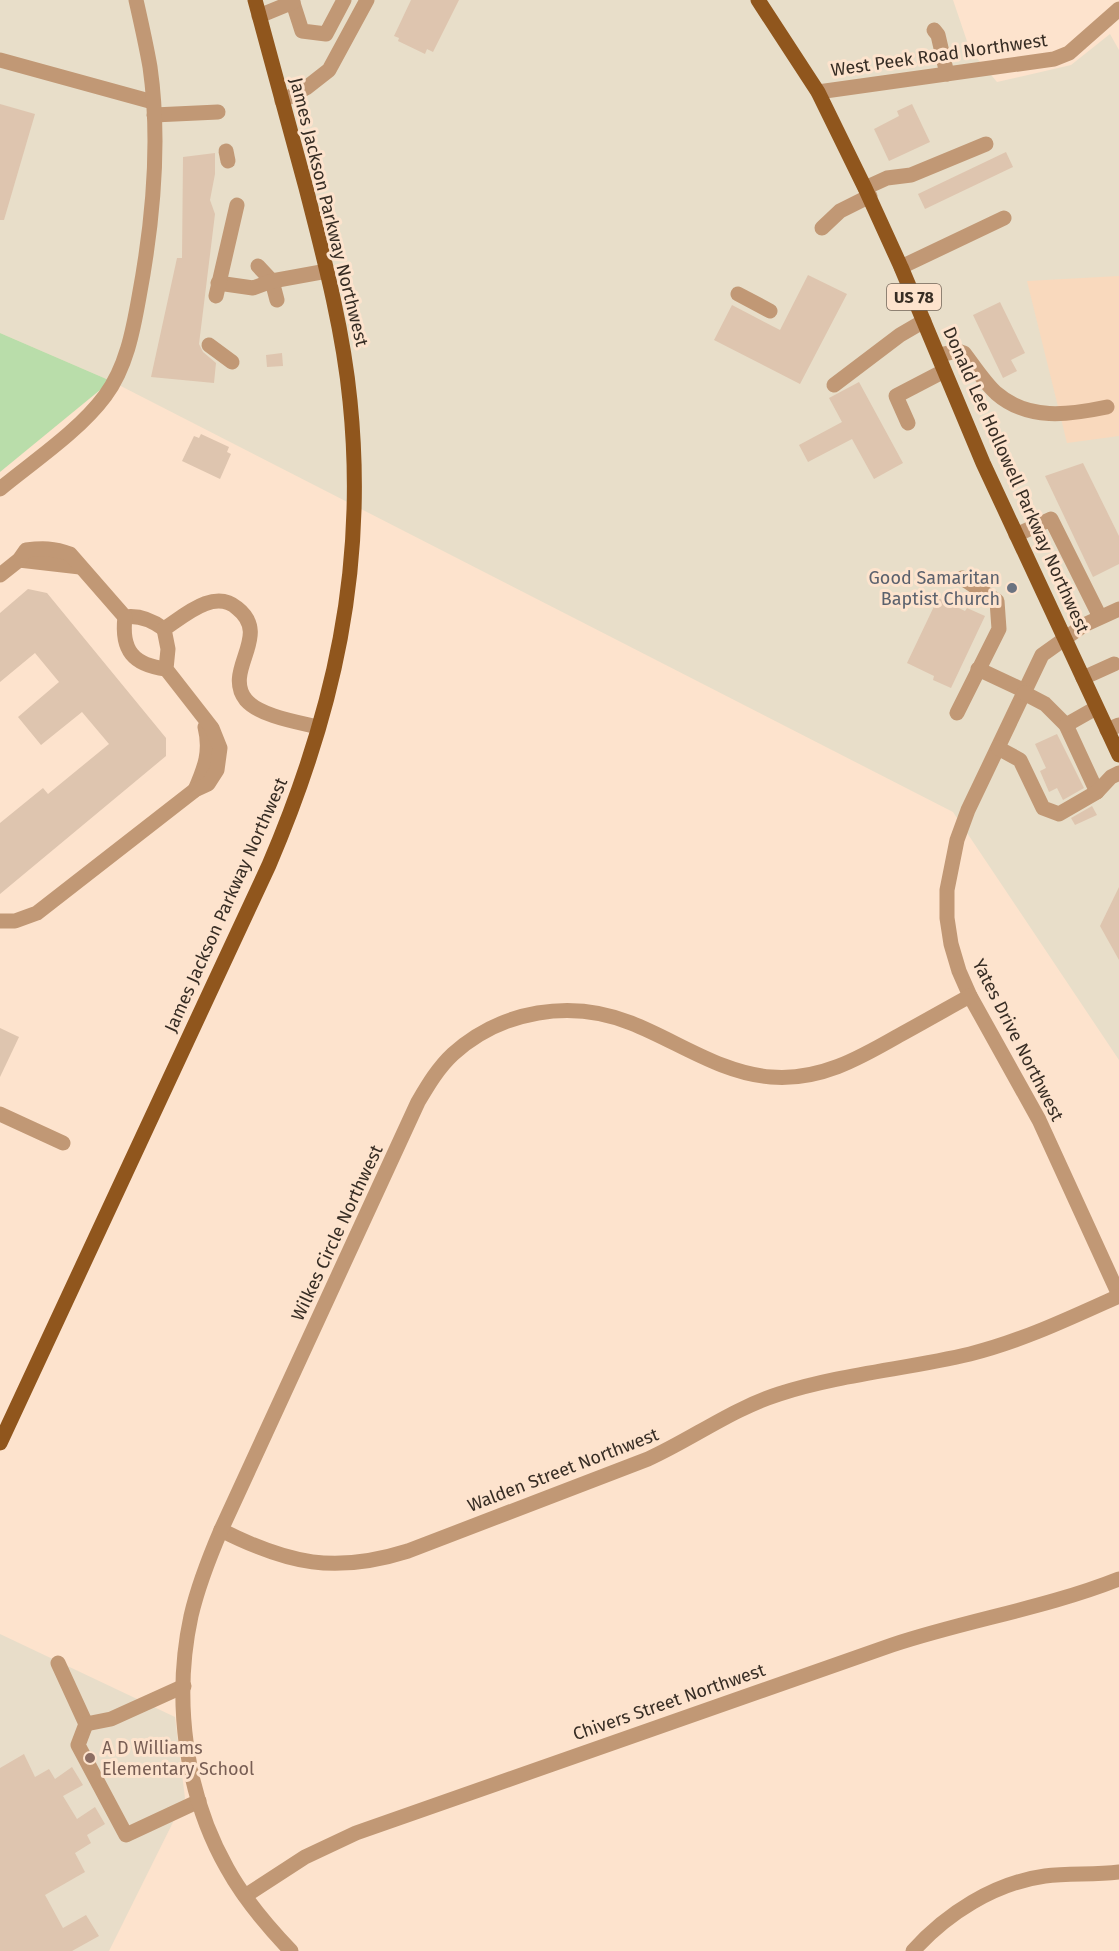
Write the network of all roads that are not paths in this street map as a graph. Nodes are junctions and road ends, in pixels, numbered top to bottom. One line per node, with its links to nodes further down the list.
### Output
1 (136, 0): 16 (street)
2 (255, 0): 8 (main road, James Jackson Parkway Northwest)
3 (344, 0): 6 (street)
4 (367, 0): 15 (street)
5 (758, 0): 13 (main road, Donald Lee Hollowell Parkway Northwest / US 78)
6 (292, 1): 8 (street)
7 (1119, 9): 11 (street, West Peek Road Northwest)
8 (259, 16): 15 (main road, James Jackson Parkway Northwest)
9 (934, 30): 11 (street)
10 (0, 60): 12 (street)
11 (947, 74): 13 (street, West Peek Road Northwest)
12 (70, 79): 14 (street); 16 (street)
13 (818, 92): 19 (main road, Donald Lee Hollowell Parkway Northwest / US 78)
14 (63, 94)
15 (282, 101): 25 (main road, James Jackson Parkway Northwest)
16 (153, 109): 17 (street); 38 (street)
17 (218, 112)
18 (986, 144): 19 (street)
19 (868, 192): 22 (street); 24 (main road, Donald Lee Hollowell Parkway Northwest / US 78)
20 (237, 205): 26 (street)
21 (1004, 218): 24 (street)
22 (824, 229)
23 (258, 266): 26 (street)
24 (902, 267): 30 (main road, Donald Lee Hollowell Parkway Northwest / US 78)
25 (327, 271): 26 (street); 55 (main road, James Jackson Parkway Northwest)
26 (272, 281): 28 (street)
27 (738, 294): 29 (street)
28 (277, 300)
29 (770, 310)
30 (924, 321): 32 (main road, Donald Lee Hollowell Parkway Northwest / US 78); 35 (street)
31 (209, 345): 33 (street)
32 (939, 355): 34 (main road, Donald Lee Hollowell Parkway Northwest / US 78); 36 (street)
33 (232, 362)
34 (944, 370): 37 (street); 39 (main road, Donald Lee Hollowell Parkway Northwest / US 78)
35 (834, 385)
36 (1107, 407)
37 (908, 423)
38 (0, 489)
39 (1016, 535): 44 (street); 46 (main road, Donald Lee Hollowell Parkway Northwest / US 78)
40 (0, 575): 43 (street)
41 (962, 578): 49 (street)
42 (1119, 609): 44 (street, Yates Drive Northwest)
43 (125, 617): 45 (street); 48 (street)
44 (1100, 617): 46 (street, Yates Drive Northwest)
45 (164, 629): 48 (street); 55 (street)
46 (1064, 637): 50 (main road, Donald Lee Hollowell Parkway Northwest / US 78); 51 (street, Yates Drive Northwest)
47 (1114, 664): 50 (street)
48 (166, 669): 61 (street)
49 (978, 669): 51 (street); 53 (street)
50 (1083, 678): 52 (main road, Donald Lee Hollowell Parkway Northwest / US 78)
51 (1024, 692): 54 (street); 57 (street, Yates Drive Northwest)
52 (1096, 708): 54 (street); 56 (main road, Donald Lee Hollowell Parkway Northwest / US 78)
53 (957, 713)
54 (1066, 724): 60 (street)
55 (318, 728): 66 (main road, James Jackson Parkway Northwest)
56 (1113, 728): 58 (main road, Donald Lee Hollowell Parkway Northwest / US 78)
57 (998, 748): 60 (street); 62 (street, Yates Drive Northwest)
58 (1119, 755)
59 (1119, 773): 60 (street)
60 (1097, 792)
61 (0, 921)
62 (970, 996): 65 (street, Yates Drive Northwest); 67 (street, Wilkes Circle Northwest)
63 (0, 1114): 64 (street)
64 (63, 1143)
65 (1119, 1296): 67 (street, Walden Street Northwest)
66 (0, 1443)
67 (221, 1530): 70 (street, Wilkes Circle Northwest)
68 (1119, 1579): 74 (street, Chivers Street Northwest)
69 (58, 1663): 71 (street)
70 (184, 1686): 71 (street); 72 (street, Wilkes Circle Northwest)
71 (86, 1724): 72 (street)
72 (200, 1801): 74 (street, Wilkes Circle Northwest)
73 (1119, 1872): 76 (street)
74 (245, 1896): 75 (street, Wilkes Circle Northwest)
75 (291, 1951)
76 (913, 1951)

